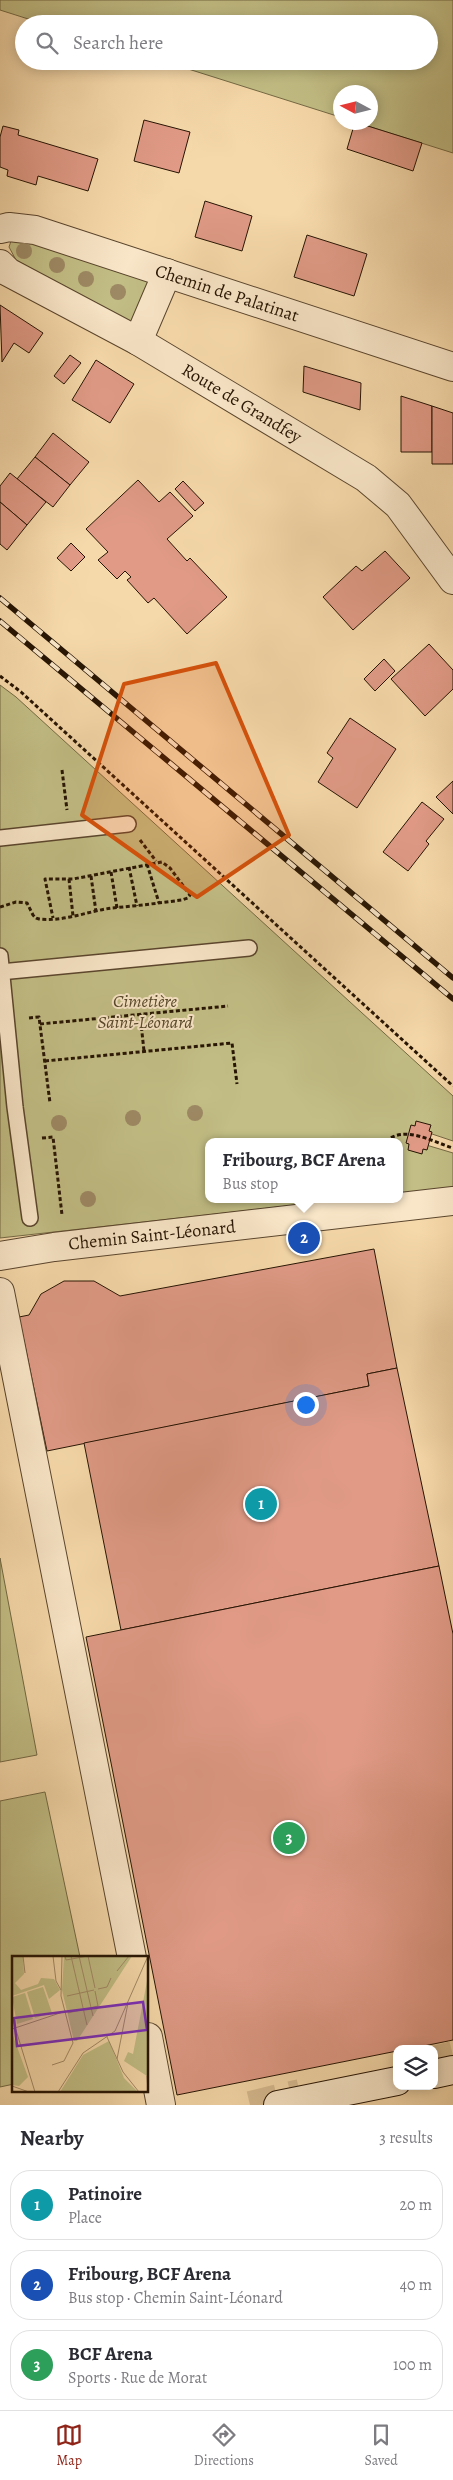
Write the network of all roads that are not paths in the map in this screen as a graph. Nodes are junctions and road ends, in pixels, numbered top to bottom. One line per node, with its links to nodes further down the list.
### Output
1 (0, 229): 3 (street, Chemin de Palatinat)
2 (0, 264): 4 (street, Route de Grandfey)
3 (166, 273): 4 (street); 5 (street, Chemin de Palatinat)
4 (138, 341): 6 (street, Route de Grandfey)
5 (453, 367)
6 (453, 580)
7 (128, 824): 8 (lane)
8 (0, 838)
9 (250, 948): 10 (lane)
10 (0, 966): 12 (lane)
11 (453, 1201): 13 (street, Chemin Saint-Léonard)
12 (30, 1218)
13 (0, 1256)
14 (0, 1292): 15 (street)
15 (132, 1956)
16 (149, 2042): 20 (street)
17 (453, 2070): 18 (street)
18 (438, 2073)
19 (393, 2082): 21 (street)
20 (161, 2105)
21 (278, 2105)

